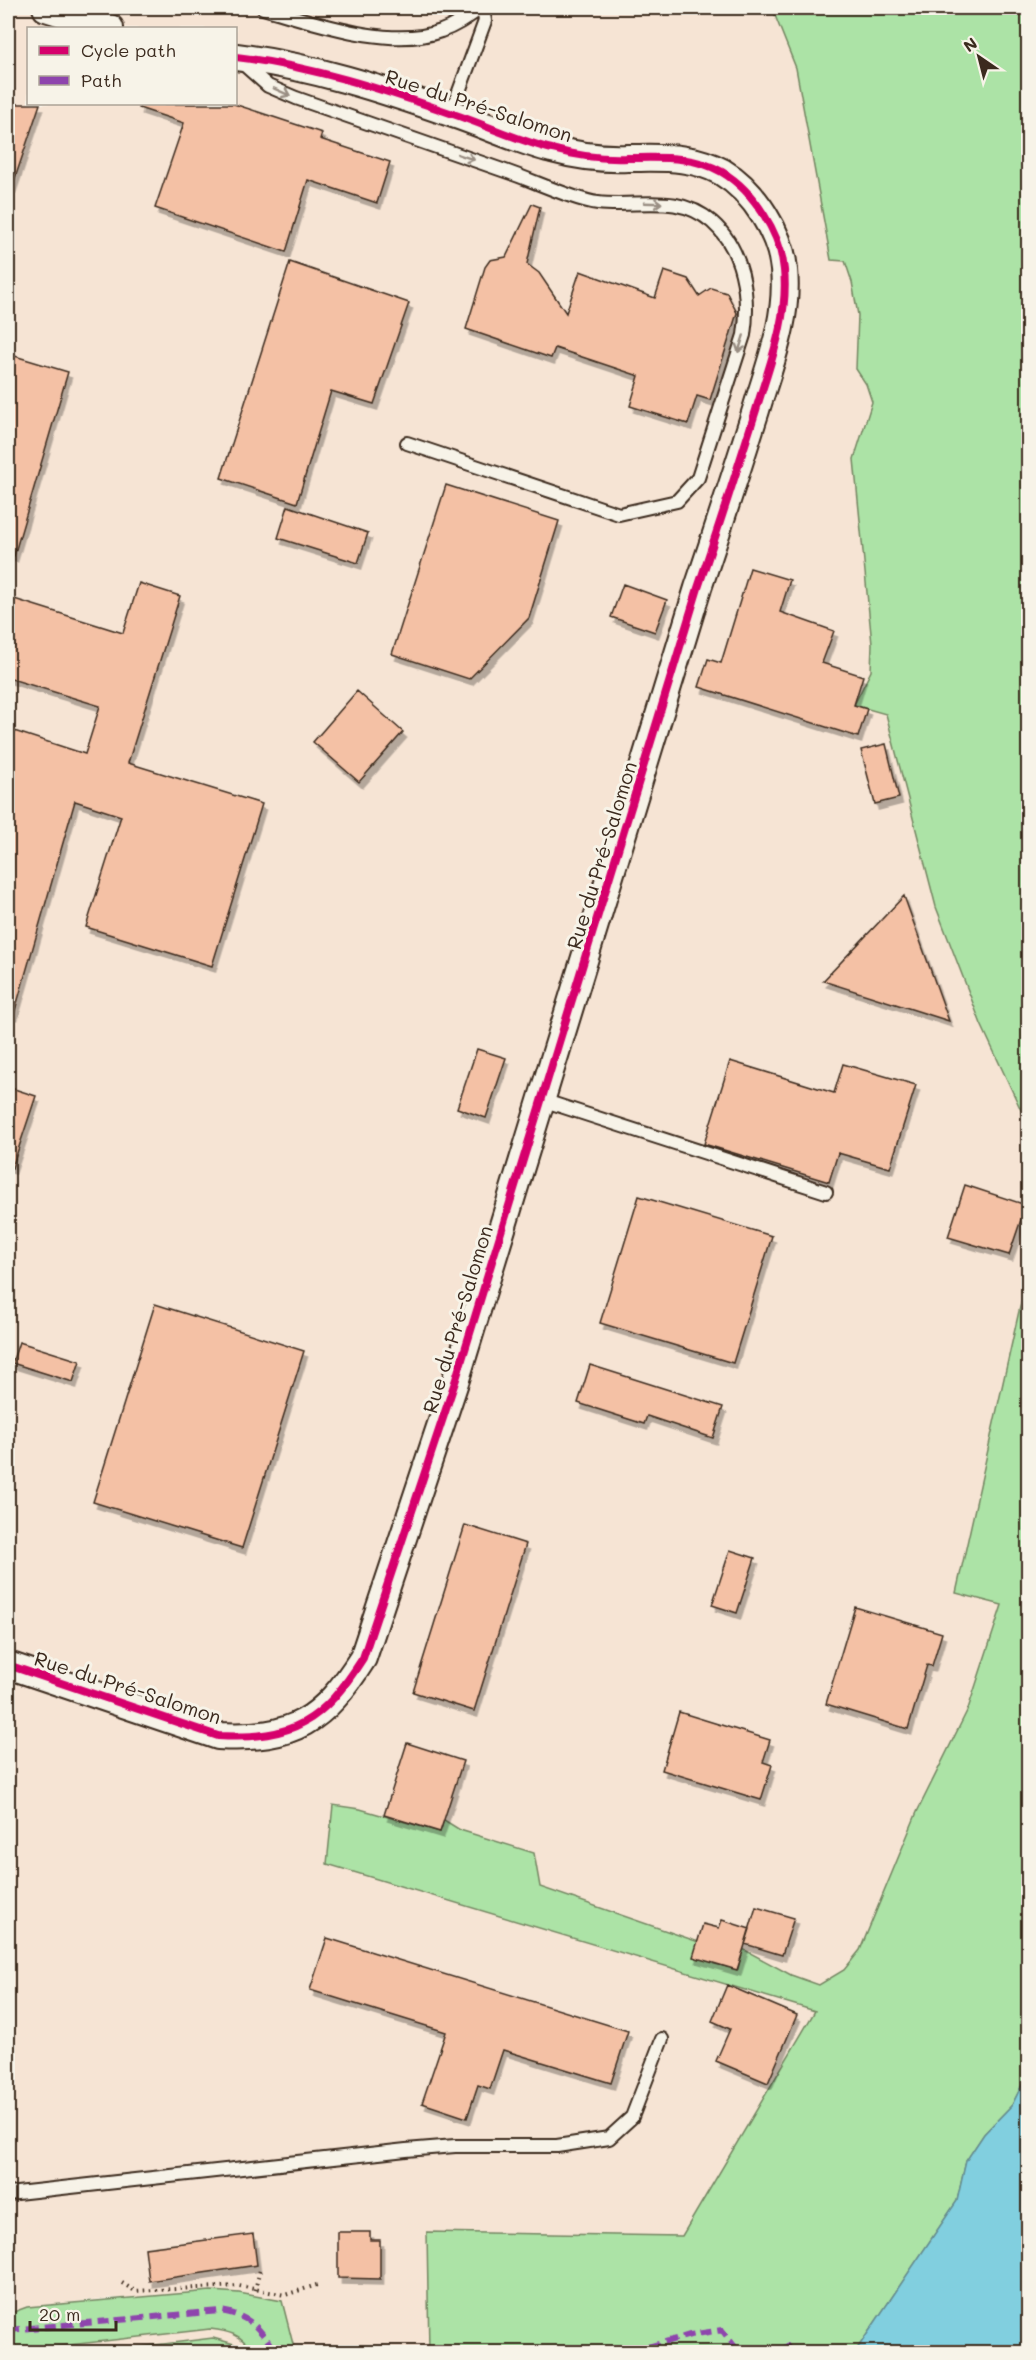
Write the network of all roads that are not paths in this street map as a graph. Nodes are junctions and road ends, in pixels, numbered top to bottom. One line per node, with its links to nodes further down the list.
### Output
1 (46, 8): 4 (street)
2 (263, 8): 3 (lane)
3 (482, 8): 7 (lane)
4 (107, 27)
5 (237, 57): 7 (street, Rue du Pré-Salomon)
6 (237, 58): 8 (lane, one-way to 8)
7 (451, 113): 9 (street, Rue du Pré-Salomon)
8 (407, 444)
9 (542, 1101): 10 (lane); 11 (street, Rue du Pré-Salomon)
10 (825, 1192)
11 (8, 1665)
12 (662, 2039): 13 (lane)
13 (8, 2194)

